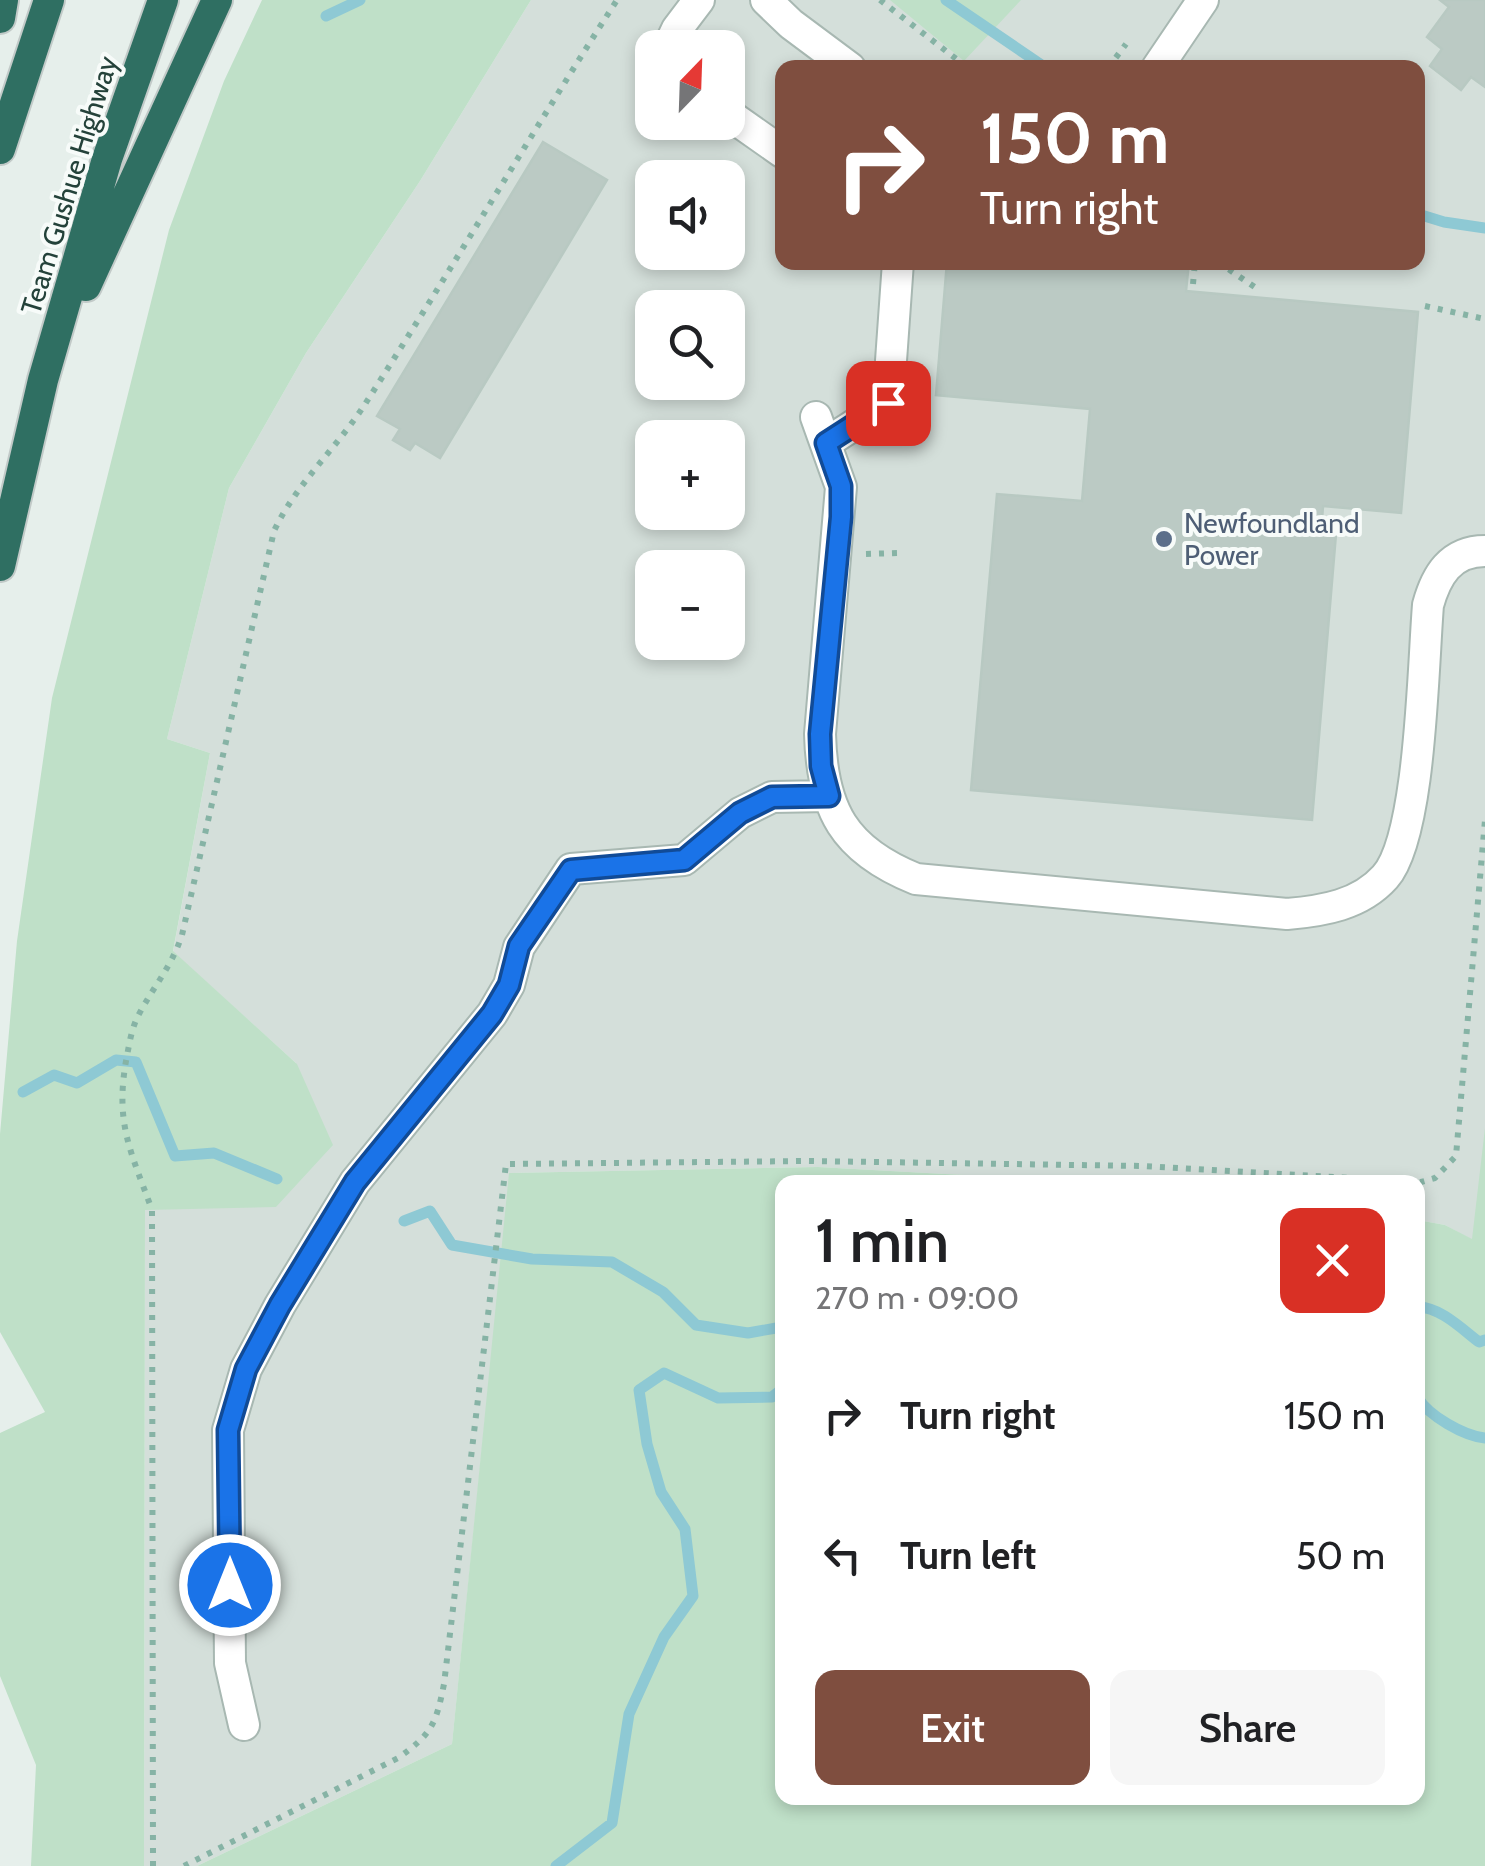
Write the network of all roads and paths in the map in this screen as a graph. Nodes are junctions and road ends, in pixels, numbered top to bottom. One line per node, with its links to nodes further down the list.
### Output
1 (3, 0): 10 (highway)
2 (49, 0): 19 (highway)
3 (163, 0): 27 (highway, Team Gushue Highway)
4 (217, 0): 27 (highway)
5 (618, 0): 35 (path)
6 (699, 0): 11 (street)
7 (766, 0): 13 (street)
8 (880, 0): 14 (path)
9 (1203, 0): 16 (street)
10 (0, 18)
11 (677, 30)
12 (1126, 44): 15 (path)
13 (840, 60)
14 (958, 60)
15 (1114, 60)
16 (1162, 60)
17 (745, 126): 18 (street)
18 (775, 147)
19 (0, 149)
20 (897, 270): 30 (street)
21 (1194, 270): 23 (path)
22 (1230, 270): 24 (path)
23 (1193, 284)
24 (1259, 290)
25 (1425, 306): 26 (path)
26 (1485, 320)
27 (44, 380): 29 (highway, Team Gushue Highway)
28 (1485, 552): 30 (street)
29 (0, 566)
30 (829, 796): 34 (street)
31 (1485, 820): 33 (path)
32 (1300, 1175): 36 (path)
33 (1425, 1181)
34 (244, 1725)
35 (153, 1866)
36 (184, 1866)

